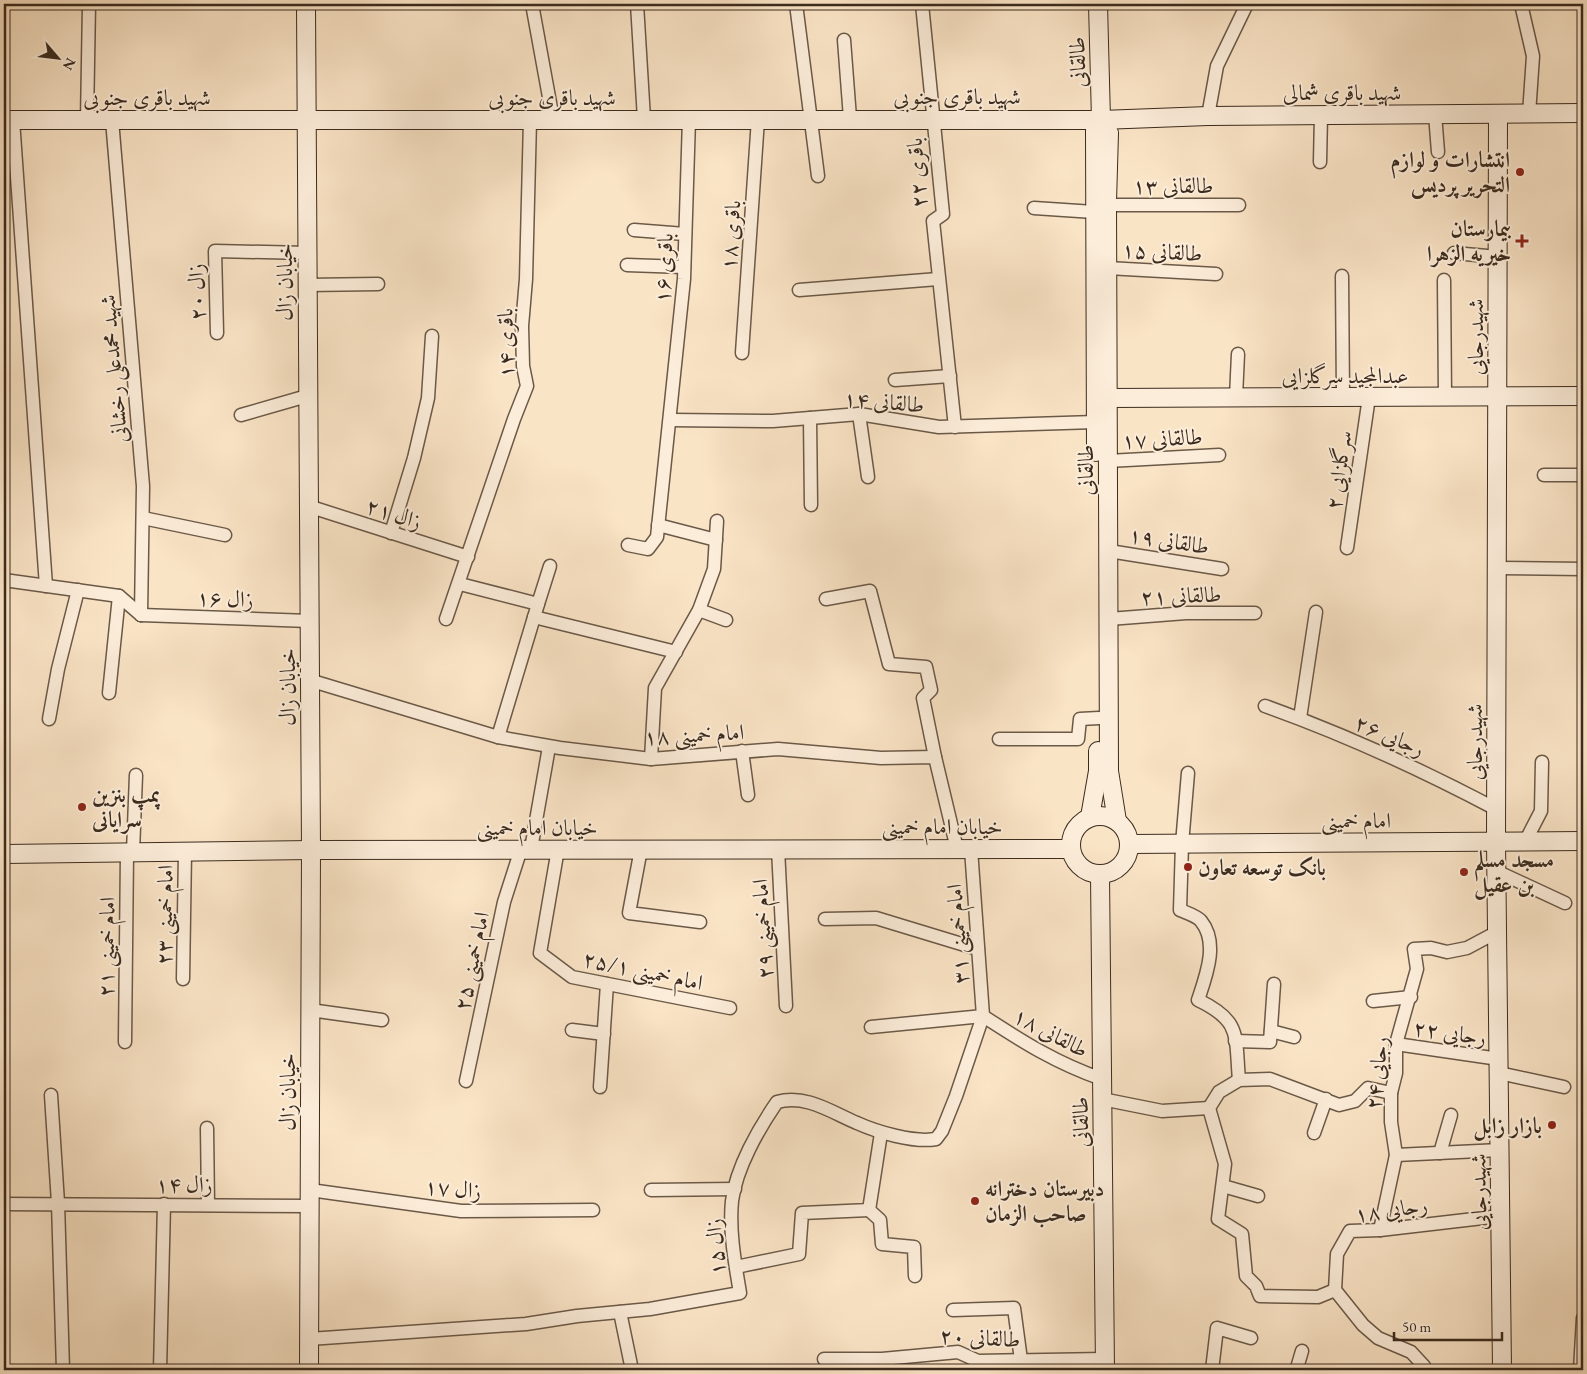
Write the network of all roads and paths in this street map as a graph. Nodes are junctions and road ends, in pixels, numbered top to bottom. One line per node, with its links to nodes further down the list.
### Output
1 (89, 4): 25 (street)
2 (306, 4): 27 (main road, خیابان زال)
3 (532, 4): 20 (street)
4 (638, 4): 21 (street)
5 (796, 4): 17 (street)
6 (922, 4): 19 (street, باقری ۲۲)
7 (1098, 4): 29 (main road, طالقانی)
8 (1247, 4): 16 (street)
9 (1521, 4): 13 (street)
10 (844, 40): 18 (street)
11 (1435, 114): 12 (main road, شهید باقری شمالی); 15 (main road, شهید باقری شمالی); 30 (street)
12 (1498, 114): 13 (main road, شهید باقری شمالی); 40 (main road, شهیدرجایی)
13 (1529, 114): 14 (main road, شهید باقری شمالی)
14 (1583, 114)
15 (1321, 115): 16 (main road, شهید باقری شمالی); 31 (street)
16 (1208, 116): 29 (main road, شهید باقری شمالی)
17 (810, 118): 18 (main road, شهید باقری جنوبی); 23 (main road, شهید باقری جنوبی); 32 (street)
18 (850, 118): 19 (main road, شهید باقری جنوبی)
19 (932, 118): 29 (main road, شهید باقری جنوبی); 46 (street, باقری ۲۲)
20 (553, 119): 21 (main road, شهید باقری جنوبی); 28 (main road, شهید باقری جنوبی)
21 (644, 119): 22 (main road, شهید باقری جنوبی)
22 (689, 119): 23 (main road, شهید باقری جنوبی); 37 (street, باقری ۱۶)
23 (758, 119): 53 (street, باقری ۱۸)
24 (8, 120): 25 (main road, شهید باقری جنوبی); 94 (street)
25 (87, 120): 26 (main road, شهید باقری جنوبی)
26 (112, 120): 27 (main road, شهید باقری جنوبی); 78 (street, شهید محمدعلی رخشانی)
27 (306, 120): 28 (main road, شهید باقری جنوبی); 39 (main road, خیابان زال)
28 (530, 120): 87 (street, باقری ۱۴)
29 (1101, 120): 35 (main road, طالقانی)
30 (1438, 152)
31 (1320, 162)
32 (818, 176)
33 (1239, 205): 35 (street, طالقانی ۱۳)
34 (1034, 208): 35 (street, طالقانی ۱۳)
35 (1100, 209): 43 (main road, طالقانی); 69 (main road, طالقانی)
36 (634, 230): 37 (street)
37 (685, 234): 42 (street, باقری ۱۶)
38 (1454, 252): 40 (street)
39 (307, 253): 49 (main road, خیابان زال); 51 (street, زال ۲۰)
40 (1498, 257): 63 (main road, شهیدرجایی)
41 (627, 265): 42 (street)
42 (684, 267): 68 (street, باقری ۱۶)
43 (1107, 268): 44 (street, طالقانی ۱۵); 64 (main road, طالقانی)
44 (1216, 274)
45 (1342, 276): 60 (street)
46 (938, 279): 50 (street); 55 (street, باقری ۲۲)
47 (1444, 280): 62 (street)
48 (378, 284): 49 (street)
49 (307, 285): 57 (main road, خیابان زال)
50 (799, 290)
51 (218, 333)
52 (432, 336): 81 (street)
53 (742, 353)
54 (1238, 354): 59 (street)
55 (950, 376): 56 (street); 70 (street, باقری ۲۲)
56 (895, 380)
57 (308, 396): 66 (street); 77 (main road, خیابان زال)
58 (1583, 396): 63 (main road, عبدالمجید سرگلزایی)
59 (1236, 397): 60 (main road, عبدالمجید سرگلزایی); 64 (main road, عبدالمجید سرگلزایی)
60 (1343, 397): 61 (main road, عبدالمجید سرگلزایی)
61 (1369, 397): 62 (main road, عبدالمجید سرگلزایی); 85 (street, سرگلزایی ۲)
62 (1445, 397): 63 (main road, عبدالمجید سرگلزایی)
63 (1498, 397): 89 (main road, شهیدرجایی)
64 (1108, 398): 72 (main road, طالقانی)
65 (859, 414): 67 (street, طالقانی ۱۴); 70 (street, طالقانی ۱۴); 75 (street)
66 (241, 415)
67 (810, 418): 68 (street, طالقانی ۱۴); 76 (street)
68 (670, 420): 80 (street, باقری ۱۶)
69 (1095, 422): 70 (street, طالقانی ۱۴); 112 (main road, طالقانی)
70 (956, 426)
71 (1219, 455): 72 (street, طالقانی ۱۷)
72 (1108, 461): 86 (main road, طالقانی)
73 (1544, 475): 74 (street)
74 (1583, 475)
75 (868, 477)
76 (811, 505)
77 (308, 506): 81 (street, زال ۲۱); 106 (main road, خیابان زال)
78 (143, 518): 82 (street); 102 (street, شهید محمدعلی رخشانی)
79 (717, 520): 83 (street)
80 (658, 525): 83 (street); 84 (street, باقری ۱۶)
81 (391, 532): 87 (street, زال ۲۱)
82 (225, 535)
83 (716, 540): 99 (street)
84 (628, 545)
85 (1347, 548)
86 (1109, 551): 90 (street, طالقانی ۱۹); 105 (main road, طالقانی)
87 (468, 557): 93 (street, باقری ۱۴)
88 (550, 566): 98 (street)
89 (1497, 568): 91 (street); 125 (main road, شهیدرجایی)
90 (1222, 569)
91 (1583, 569)
92 (4, 580): 94 (street)
93 (460, 584): 98 (street); 104 (street, باقری ۱۴)
94 (46, 586): 95 (street)
95 (78, 590): 96 (street); 114 (street)
96 (119, 596): 102 (street); 110 (street)
97 (826, 599): 119 (street)
98 (538, 604): 103 (street)
99 (699, 610): 107 (street); 108 (street)
100 (1316, 612): 113 (street)
101 (1256, 613): 105 (street, طالقانی ۲۱)
102 (141, 616): 106 (street, زال ۱۶)
103 (534, 617): 108 (street); 115 (street)
104 (446, 618)
105 (1109, 619): 127 (main road, طالقانی)
106 (309, 620): 109 (main road, خیابان زال)
107 (726, 620)
108 (676, 652): 120 (street)
109 (309, 680): 115 (street, امام خمینی ۱۸); 139 (main road, خیابان زال)
110 (109, 693)
111 (1265, 706): 113 (street, رجایی ۲۶)
112 (1099, 718): 116 (street); 126 (main road, طالقانی)
113 (1300, 718): 125 (street, رجایی ۲۶)
114 (49, 719)
115 (498, 736): 117 (street, امام خمینی ۱۸)
116 (1000, 739)
117 (549, 746): 120 (street, امام خمینی ۱۸); 133 (street, امام خمینی ۲۵)
118 (742, 751): 119 (street, امام خمینی ۱۸); 120 (street, امام خمینی ۱۸); 124 (street)
119 (935, 757): 137 (street)
120 (651, 759)
121 (1542, 762): 130 (street)
122 (1188, 773): 132 (street)
123 (136, 775): 140 (street, امام خمینی ۲۱)
124 (748, 795)
125 (1496, 809): 129 (main road, شهیدرجایی)
126 (1090, 817): 127 (main road); 138 (main road)
127 (1117, 821): 131 (main road)
128 (1583, 841): 130 (main road, امام خمینی)
129 (1496, 842): 130 (main road, امام خمینی); 132 (main road, امام خمینی); 143 (main road, شهیدرجایی)
130 (1525, 842)
131 (1129, 844): 132 (main road, امام خمینی); 144 (main road)
132 (1182, 844): 165 (street)
133 (526, 849): 134 (main road, خیابان امام خمینی); 139 (main road, خیابان امام خمینی); 171 (street, امام خمینی ۲۵)
134 (558, 849): 135 (main road, خیابان امام خمینی); 151 (street, امام خمینی ۲۵/۱)
135 (641, 849): 136 (main road, خیابان امام خمینی); 147 (street)
136 (778, 849): 137 (main road, خیابان امام خمینی); 155 (street, امام خمینی ۲۹)
137 (964, 849): 138 (main road, خیابان امام خمینی); 149 (street, امام خمینی ۳۱)
138 (1071, 849): 144 (main road)
139 (311, 850): 141 (main road, خیابان امام خمینی); 157 (main road, خیابان زال)
140 (130, 852): 141 (main road, خیابان امام خمینی); 142 (main road, خیابان امام خمینی); 166 (street, امام خمینی ۲۱)
141 (185, 852): 150 (street, امام خمینی ۲۳)
142 (4, 854)
143 (1496, 871): 145 (street); 148 (main road, شهیدرجایی)
144 (1100, 874): 169 (main road, طالقانی)
145 (1565, 903)
146 (825, 919): 149 (street)
147 (700, 922)
148 (1497, 932): 153 (street, رجایی ۲۴); 168 (main road, شهیدرجایی)
149 (978, 949): 158 (street, امام خمینی ۳۱)
150 (183, 979)
151 (607, 984): 156 (street, امام خمینی ۲۵/۱); 163 (street)
152 (1274, 984): 162 (street)
153 (1411, 997): 154 (street); 167 (street, رجایی ۲۴)
154 (1373, 1001)
155 (786, 1006)
156 (730, 1008)
157 (310, 1010): 159 (street); 190 (main road, خیابان زال)
158 (983, 1016): 160 (street); 169 (street, طالقانی ۱۸); 181 (street, زال ۱۵)
159 (382, 1020)
160 (871, 1027)
161 (572, 1030): 163 (street)
162 (1271, 1031): 164 (street); 165 (street)
163 (604, 1034): 172 (street)
164 (1294, 1037)
165 (1235, 1040): 170 (street)
166 (125, 1042)
167 (1396, 1044): 168 (street, رجایی ۲۲); 174 (street, رجایی ۲۴)
168 (1499, 1066): 173 (street, رجایی ۲۲); 183 (main road, شهیدرجایی)
169 (1102, 1079): 176 (main road, طالقانی)
170 (1239, 1080): 177 (street); 178 (street)
171 (466, 1081)
172 (600, 1087)
173 (1564, 1087)
174 (1391, 1094): 177 (street); 185 (street, رجایی ۲۴)
175 (51, 1095): 191 (street)
176 (1102, 1099): 178 (street); 212 (main road, طالقانی)
177 (1326, 1100): 182 (street)
178 (1210, 1108): 186 (street)
179 (1451, 1115): 184 (street)
180 (207, 1128): 194 (street)
181 (881, 1132): 187 (street, زال ۱۵); 196 (street)
182 (1314, 1133)
183 (1500, 1150): 184 (street); 197 (main road, شهیدرجایی)
184 (1440, 1153): 185 (street)
185 (1396, 1155): 198 (street, رجایی ۲۴)
186 (1223, 1186): 189 (street); 201 (street)
187 (735, 1189): 188 (street); 199 (street, زال ۱۵)
188 (651, 1190)
189 (1258, 1196)
190 (310, 1198): 194 (street, زال ۱۴); 195 (street, زال ۱۷); 206 (main road, خیابان زال)
191 (58, 1203): 192 (street, زال ۱۴); 193 (street, زال ۱۴); 213 (street)
192 (4, 1204)
193 (164, 1204): 194 (street, زال ۱۴); 214 (street)
194 (208, 1205)
195 (594, 1210)
196 (869, 1210): 199 (street); 200 (street)
197 (1500, 1216): 198 (street, رجایی ۱۸); 220 (main road, شهیدرجایی)
198 (1380, 1230): 201 (street, رجایی ۱۸)
199 (736, 1267): 203 (street, زال ۱۵)
200 (914, 1276)
201 (1335, 1290): 219 (street)
202 (953, 1310): 210 (street)
203 (620, 1312): 206 (street, زال ۱۵); 216 (street)
204 (1583, 1318): 208 (street)
205 (1251, 1338): 217 (street)
206 (309, 1339): 215 (main road, خیابان زال)
207 (1302, 1352): 218 (street)
208 (1582, 1352): 221 (street)
209 (824, 1359): 211 (street, طالقانی ۲۰)
210 (1021, 1360): 211 (street, طالقانی ۲۰); 212 (street, طالقانی ۲۰)
211 (882, 1364)
212 (1104, 1365)
213 (63, 1370)
214 (160, 1370)
215 (309, 1370)
216 (632, 1370)
217 (1212, 1370)
218 (1299, 1370)
219 (1423, 1370)
220 (1502, 1370)
221 (1580, 1370)

